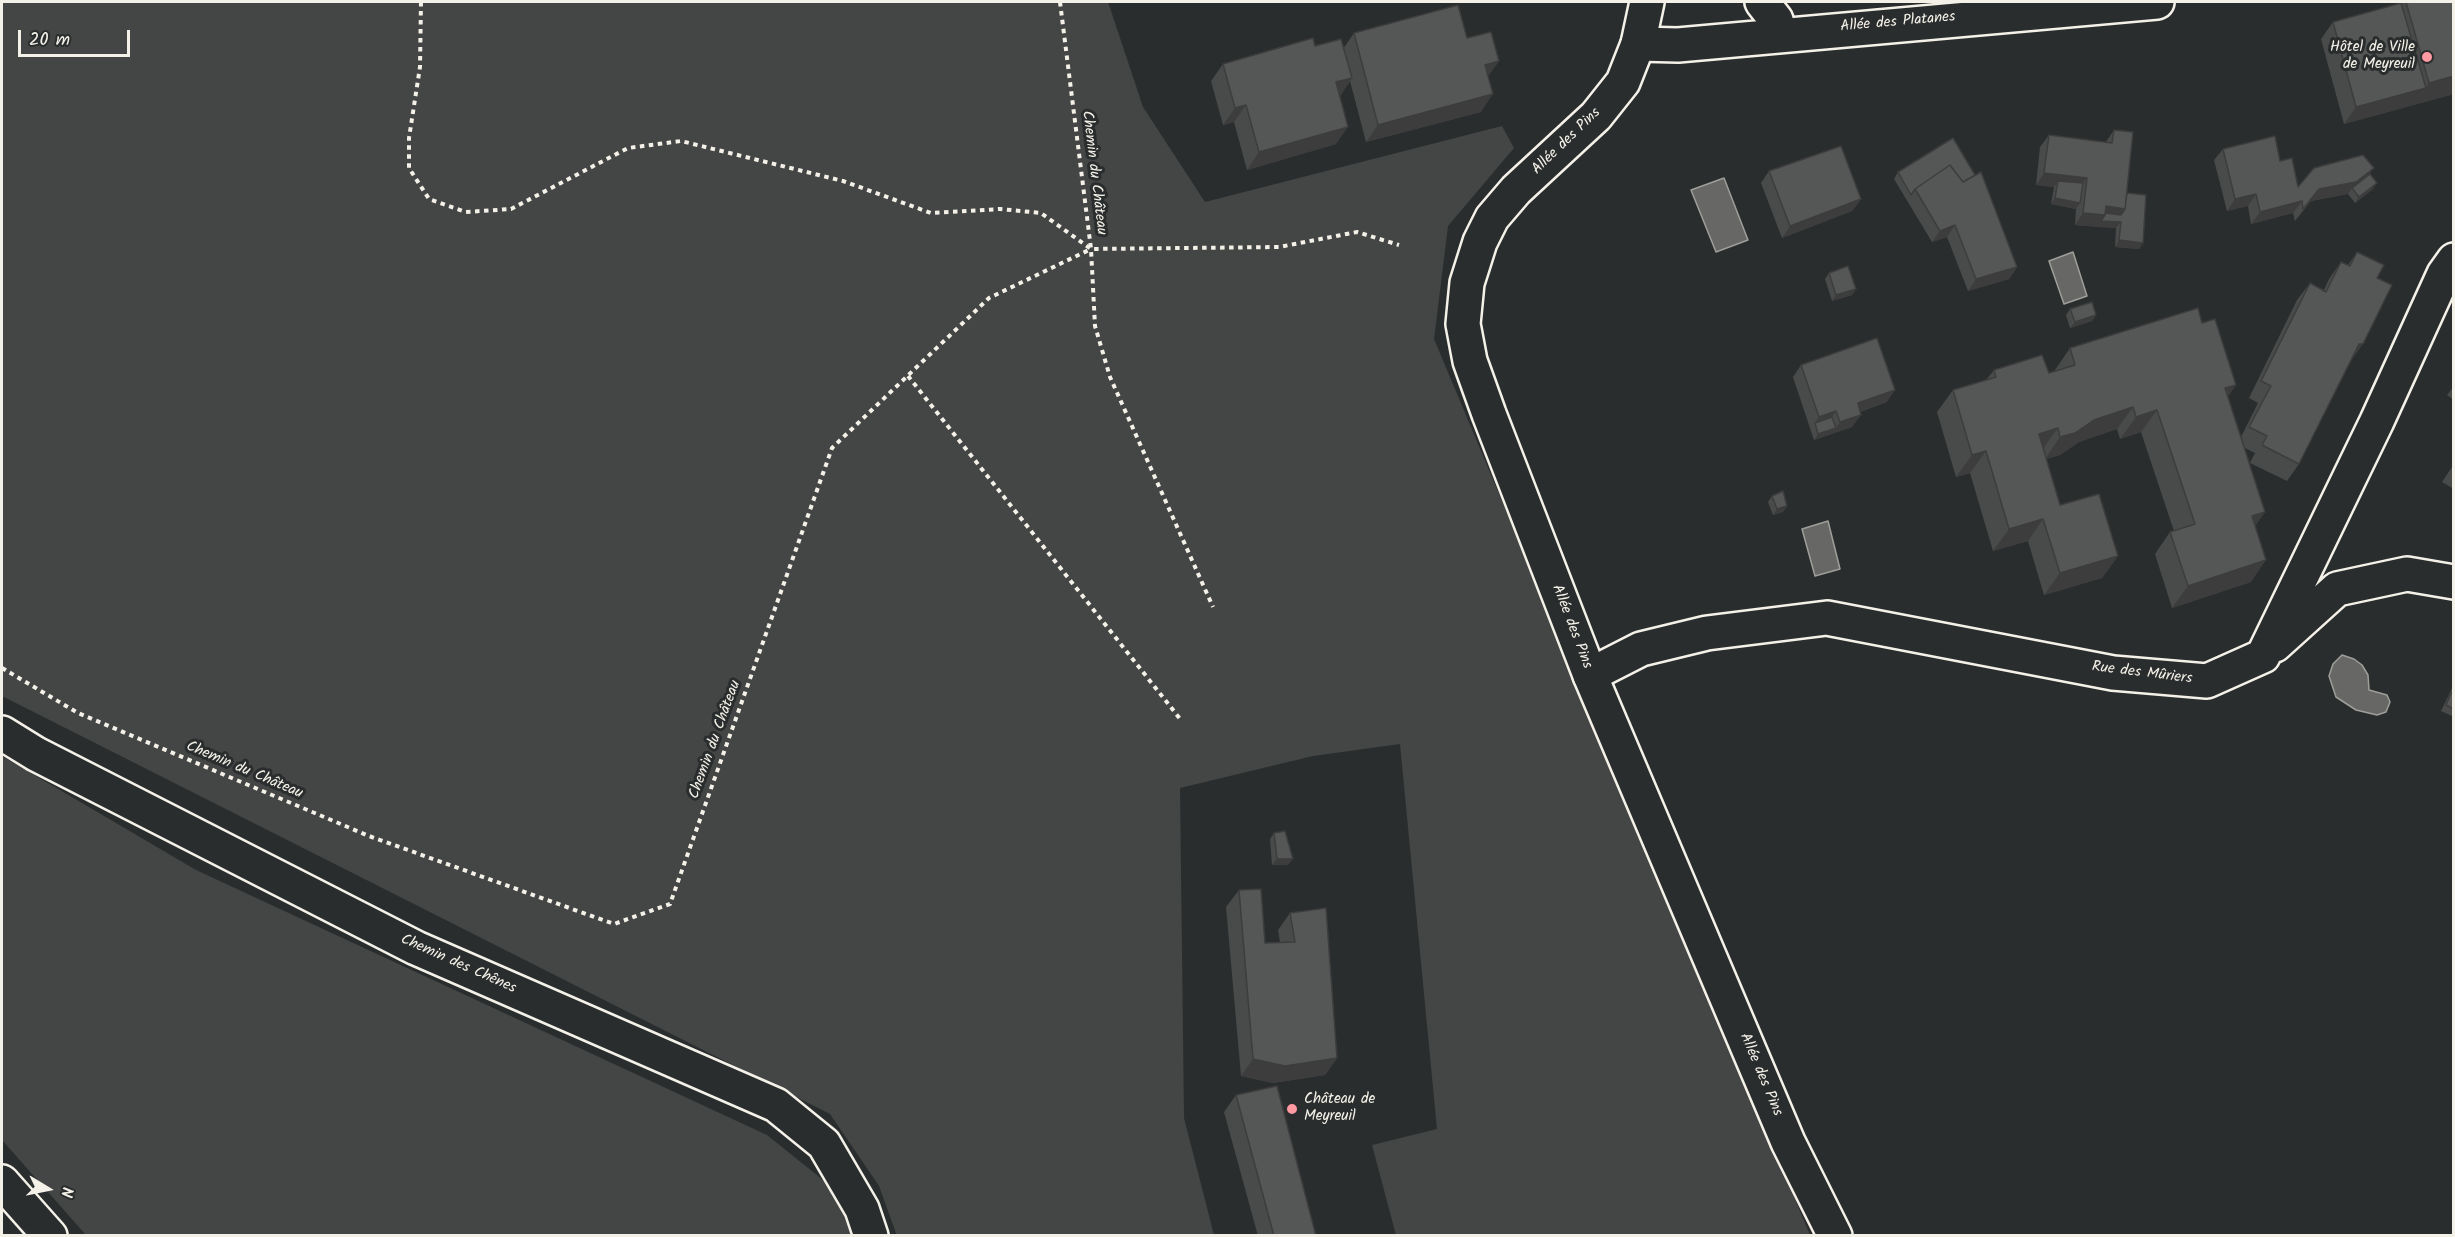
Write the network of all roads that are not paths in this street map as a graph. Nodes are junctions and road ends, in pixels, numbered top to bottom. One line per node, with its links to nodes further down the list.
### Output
1 (1647, 2): 5 (street, Allée des Pins)
2 (1762, 2): 4 (street)
3 (2157, 2): 4 (street, Allée des Platanes)
4 (1780, 34): 5 (street, Allée des Platanes)
5 (1638, 44): 9 (street, Allée des Pins)
6 (2454, 260): 8 (street)
7 (2454, 582): 8 (street, Rue des Mûriers)
8 (2263, 656): 9 (street, Rue des Mûriers)
9 (1590, 675): 14 (street, Allée des Pins)
10 (2, 733): 13 (street, Chemin des Chênes)
11 (2, 1182): 12 (street)
12 (50, 1236)
13 (871, 1236)
14 (1835, 1236)

